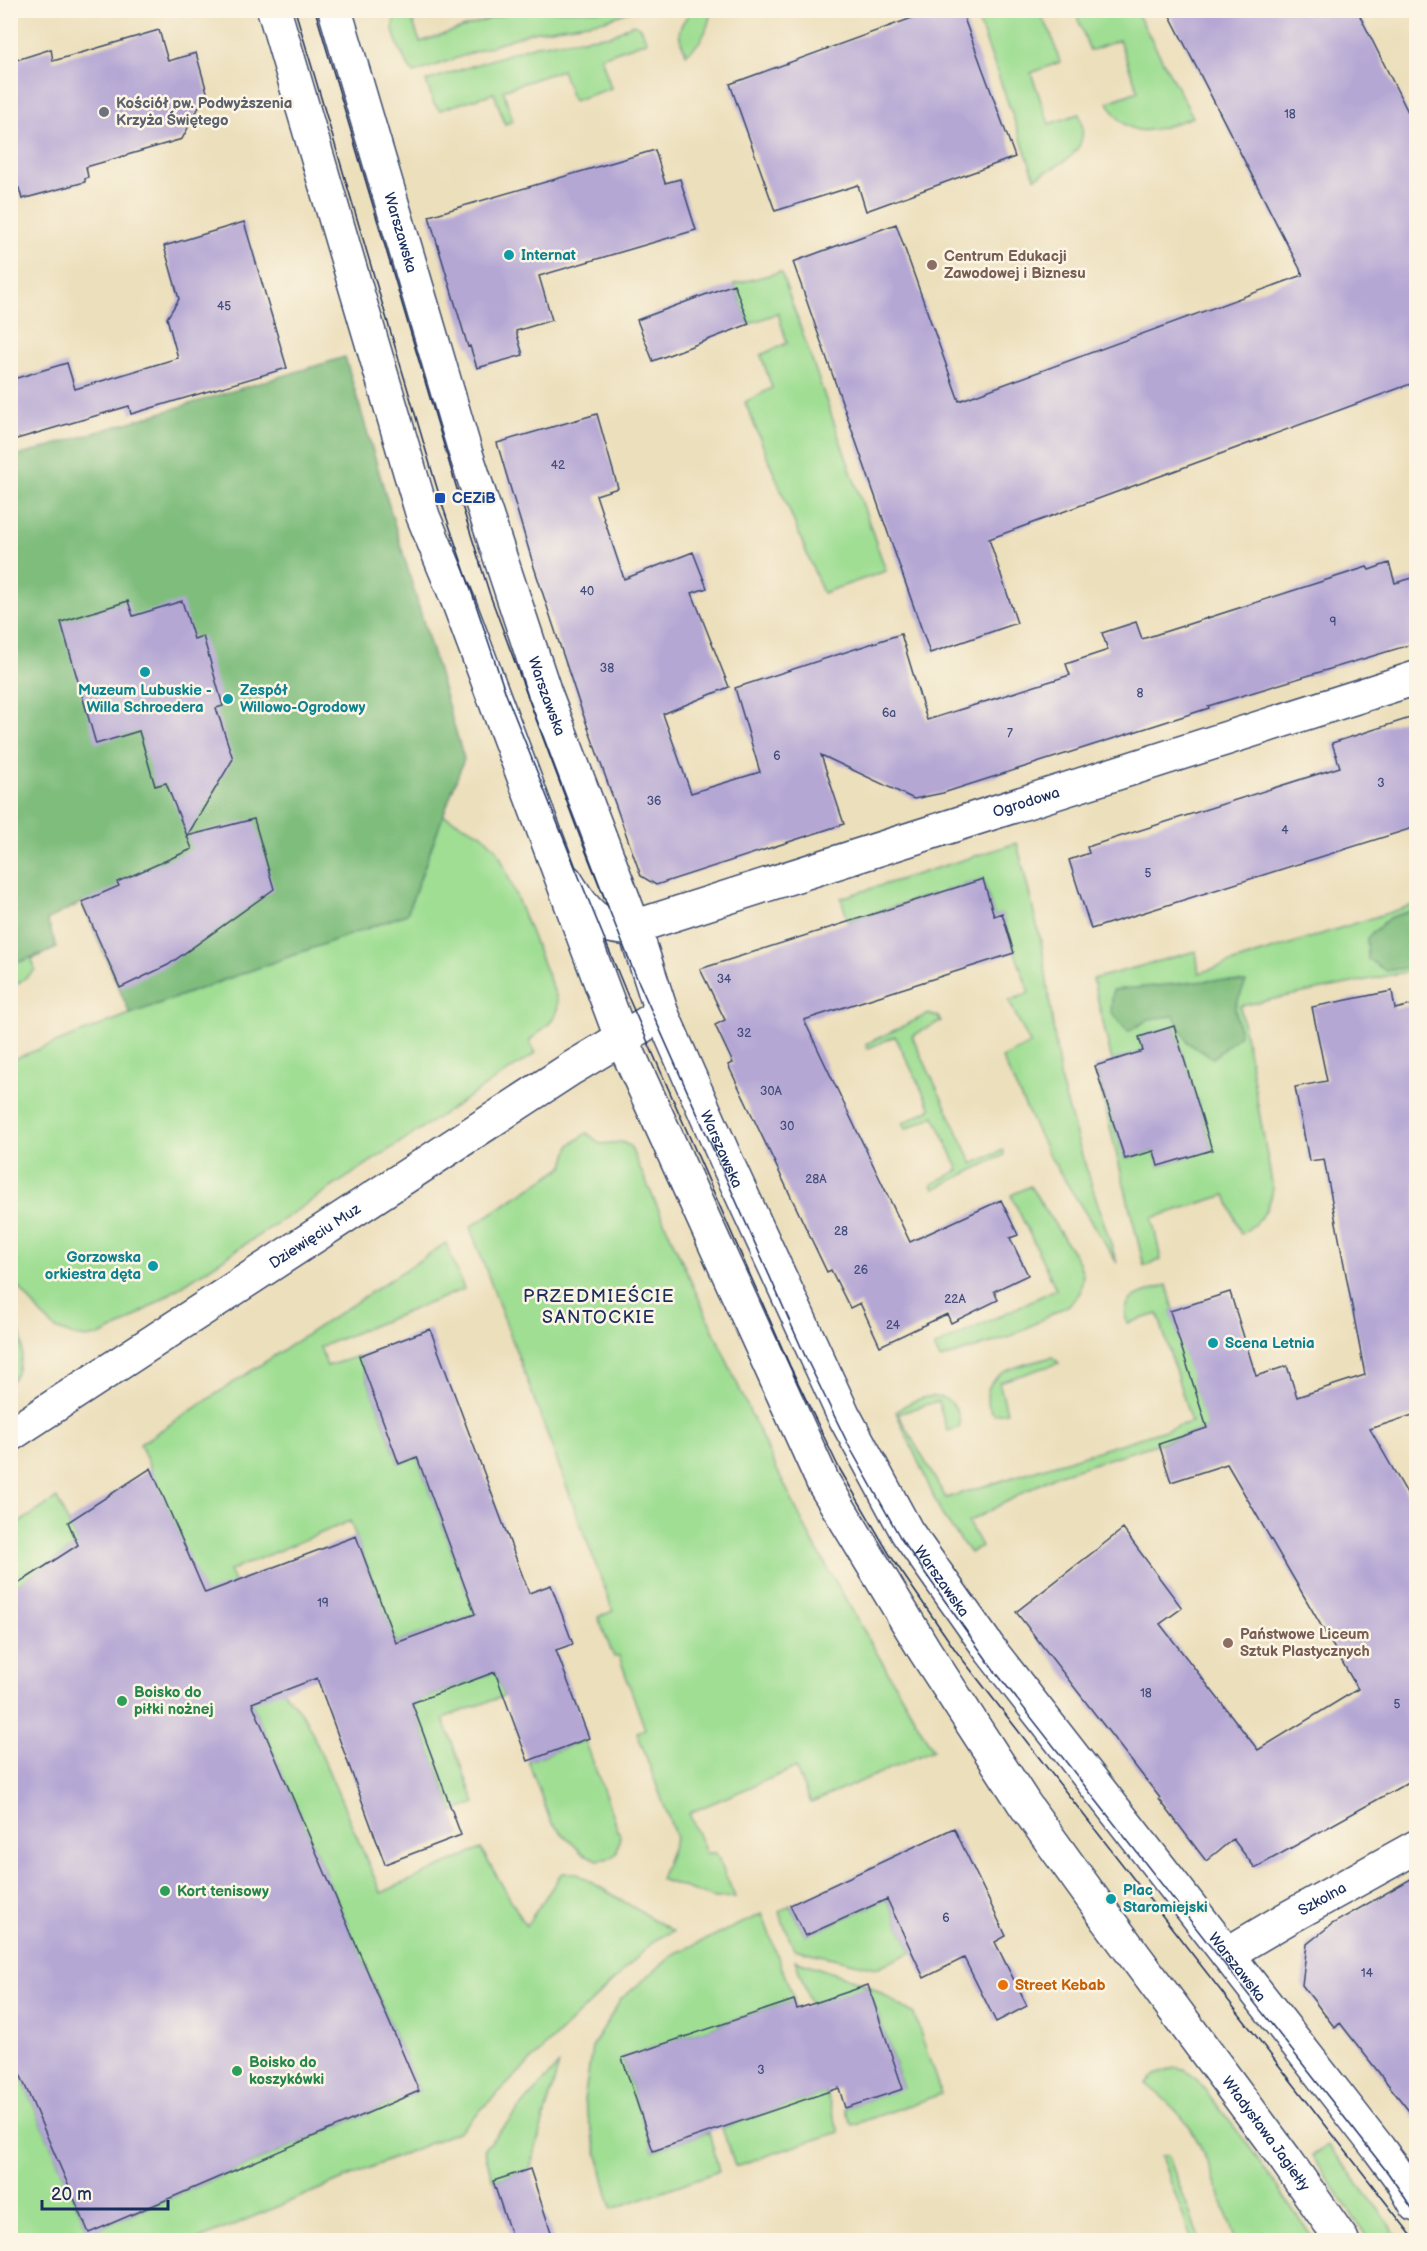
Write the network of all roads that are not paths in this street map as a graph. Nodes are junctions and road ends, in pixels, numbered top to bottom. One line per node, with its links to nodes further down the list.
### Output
1 (274, 10): 4 (main road)
2 (335, 10): 5 (main road, Warszawska)
3 (1416, 678): 5 (main road, Ogrodowa)
4 (551, 850): 5 (main road); 7 (main road)
5 (634, 927): 6 (main road, Warszawska)
6 (662, 1014): 7 (main road, Dziewięciu Muz); 10 (main road, Warszawska)
7 (621, 1037): 8 (main road, Dziewięciu Muz); 14 (main road, Władysława Jagiełły)
8 (10, 1435)
9 (1416, 1847): 10 (main road, Szkolna)
10 (1227, 1954): 11 (main road, Warszawska)
11 (1380, 2149): 12 (main road); 13 (main road)
12 (1416, 2190)
13 (1416, 2205)
14 (1342, 2241)

